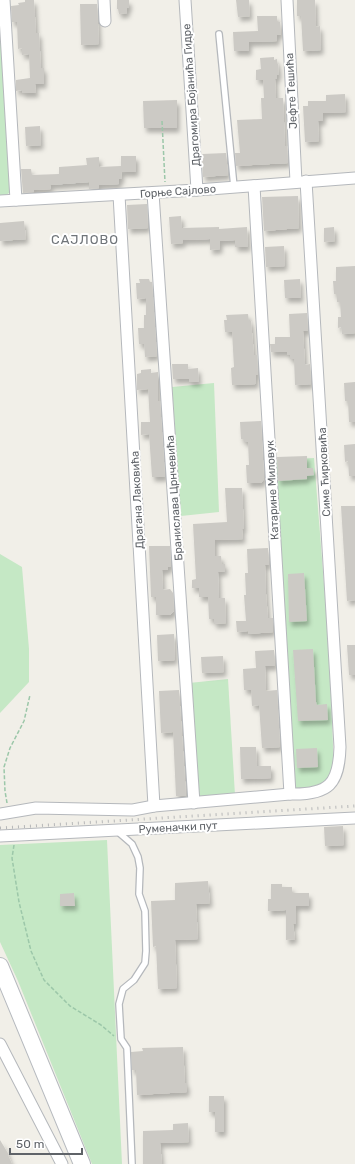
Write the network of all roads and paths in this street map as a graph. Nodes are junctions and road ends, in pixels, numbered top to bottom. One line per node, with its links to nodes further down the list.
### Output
1 (4, 0): 16 (street)
2 (104, 0): 5 (street)
3 (185, 0): 12 (street, Драгомира Бојанића Гидре)
4 (287, 0): 9 (street, Јефте Тешића)
5 (105, 21)
6 (219, 34): 11 (lane)
7 (162, 121): 13 (path)
8 (355, 178): 9 (street, Горње Сајлово)
9 (301, 182): 10 (street, Горње Сајлово); 19 (street, Симе Ћирковића)
10 (254, 186): 11 (street, Горње Сајлово); 19 (street, Катарине Миловук)
11 (234, 187): 12 (street, Горње Сајлово)
12 (197, 190): 13 (street, Горње Сајлово)
13 (166, 192): 14 (street, Горње Сајлово)
14 (153, 193): 15 (street, Горње Сајлово); 20 (street, Бранислава Црнчевића)
15 (119, 195): 16 (street, Горње Сајлово); 21 (street, Драгана Лаковића)
16 (16, 200): 17 (street, Горње Сајлово)
17 (0, 201)
18 (30, 696): 22 (path)
19 (290, 794): 20 (street, Симе Ћирковића)
20 (194, 803): 21 (street, Симе Ћирковића)
21 (154, 806): 22 (street, Симе Ћирковића)
22 (5, 814)
23 (355, 818): 24 (street, Руменачки пут)
24 (116, 830): 25 (street, Руменачки пут); 29 (lane)
25 (15, 835): 26 (street, Руменачки пут); 29 (path)
26 (0, 836)
27 (0, 966): 31 (main road)
28 (0, 1044): 30 (street)
29 (127, 1048): 32 (lane)
30 (61, 1164)
31 (82, 1164)
32 (132, 1164)

